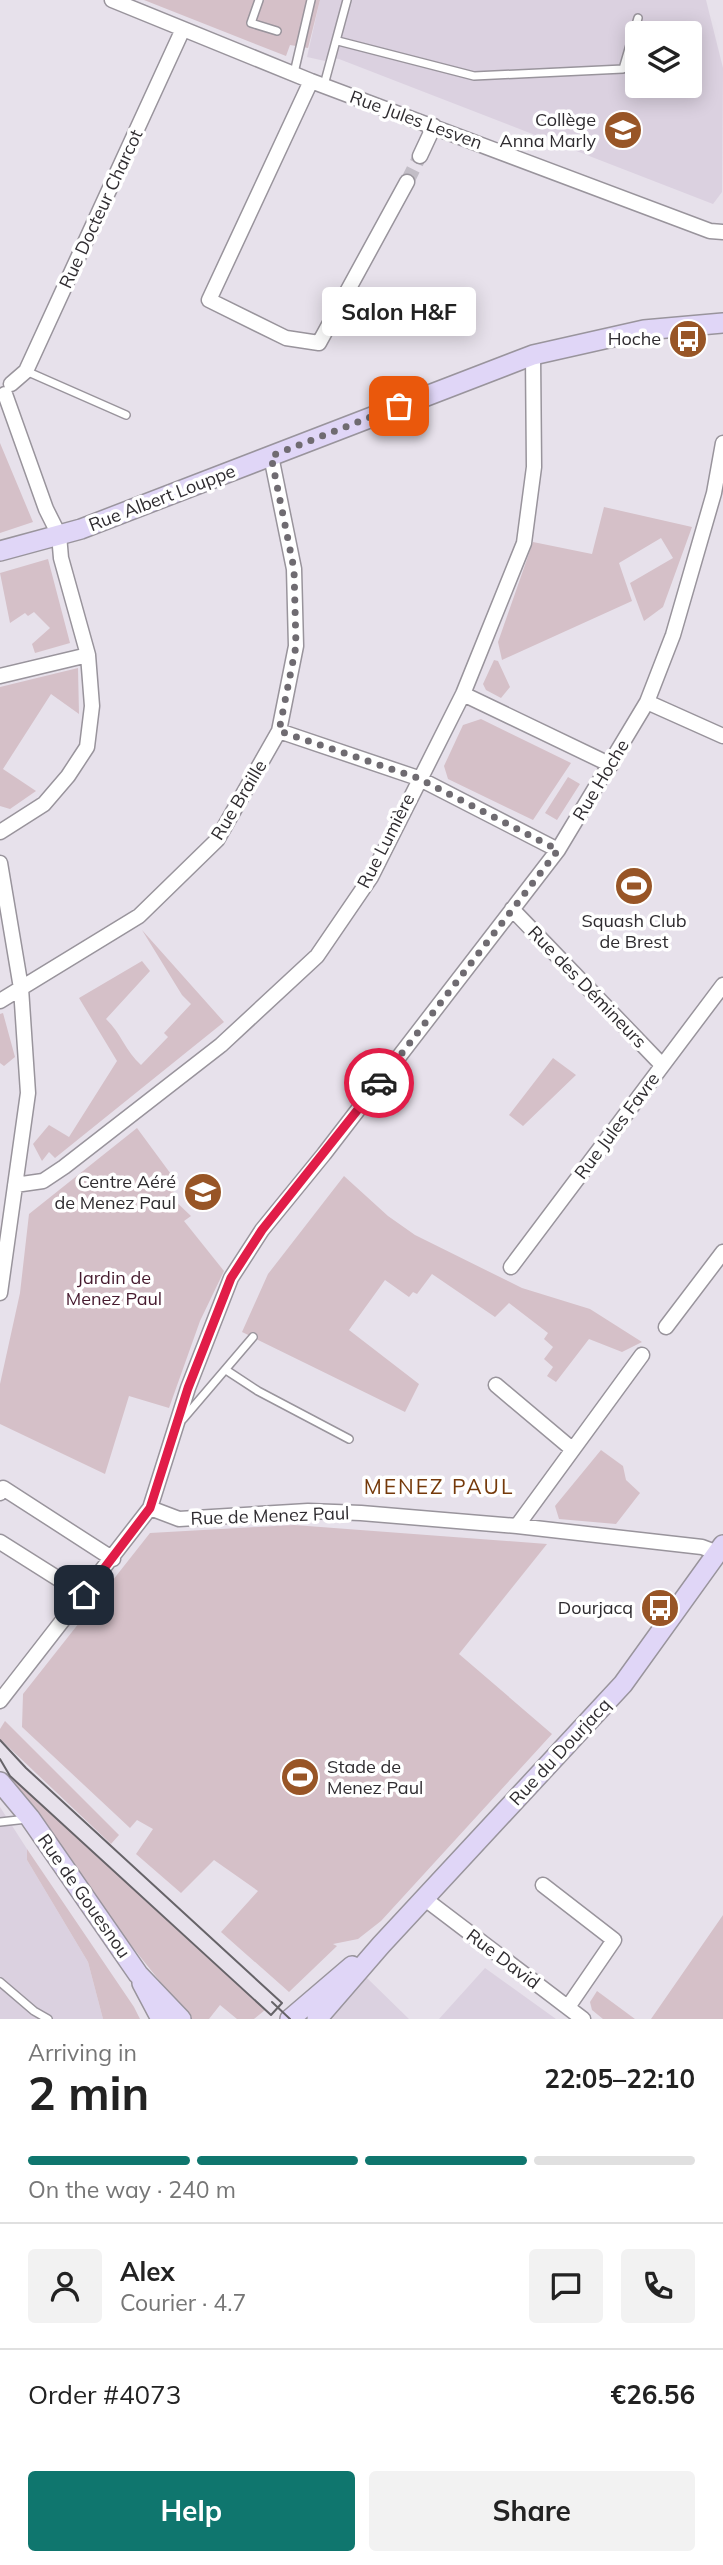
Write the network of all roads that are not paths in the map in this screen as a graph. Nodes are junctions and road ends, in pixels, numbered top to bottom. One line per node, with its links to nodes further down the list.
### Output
1 (111, 0): 6 (street, Rue Jules Lesven)
2 (259, 0): 7 (lane)
3 (311, 0): 9 (lane)
4 (347, 0): 8 (lane)
5 (638, 18): 8 (lane)
6 (183, 29): 9 (street, Rue Jules Lesven); 17 (street, Rue Docteur Charcot)
7 (277, 31)
8 (338, 41): 10 (lane)
9 (294, 73): 10 (street, Rue Jules Lesven)
10 (317, 84): 11 (street, Rue Jules Lesven); 13 (street)
11 (434, 126): 12 (street); 14 (street, Rue Jules Lesven)
12 (420, 156)
13 (407, 183)
14 (723, 232)
15 (723, 323): 16 (main road, Rue Albert Louppe)
16 (533, 355): 21 (main road, Rue Albert Louppe); 26 (street, Rue Lumière)
17 (26, 371): 18 (street, Rue Docteur Charcot); 19 (lane)
18 (4, 388): 22 (street, Rue Docteur Charcot)
19 (127, 415)
20 (723, 443): 27 (street, Rue Hoche)
21 (271, 456): 22 (main road, Rue Albert Louppe); 28 (street, Rue Braille)
22 (59, 535): 23 (main road, Rue Albert Louppe); 24 (street, Rue Docteur Charcot)
23 (0, 551)
24 (88, 655): 25 (street); 32 (street, Rue Docteur Charcot)
25 (0, 676)
26 (463, 694): 30 (street); 31 (street, Rue Lumière)
27 (647, 702): 29 (street); 30 (street, Rue Hoche)
28 (279, 731): 31 (street); 37 (street, Rue Braille)
29 (723, 736)
30 (611, 765): 33 (street, Rue Hoche)
31 (418, 778): 33 (street); 40 (street, Rue Lumière)
32 (0, 832)
33 (558, 850): 35 (street, Rue Hoche)
34 (0, 863): 37 (street)
35 (512, 909): 39 (street, Rue des Démineurs); 49 (street, Rue Hoche)
36 (723, 985): 39 (street, Rue Jules Favre)
37 (21, 988): 38 (street, Rue Braille); 40 (street)
38 (0, 1001)
39 (662, 1065): 42 (street, Rue Jules Favre)
40 (15, 1185): 43 (street)
41 (723, 1252): 44 (street)
42 (511, 1267)
43 (0, 1293)
44 (666, 1327)
45 (253, 1337): 47 (lane)
46 (642, 1355): 51 (street)
47 (226, 1370): 49 (lane); 50 (lane)
48 (496, 1385): 51 (street)
49 (173, 1430): 53 (street, Rue Hoche)
50 (349, 1439)
51 (572, 1448): 54 (street)
52 (0, 1493): 57 (street)
53 (150, 1508): 54 (street, Rue de Menez Paul); 57 (street)
54 (517, 1526): 56 (street, Rue de Menez Paul)
55 (0, 1542): 58 (street)
56 (720, 1549): 65 (main road, Rue du Dourjacq)
57 (113, 1559): 58 (street)
58 (84, 1595): 59 (street)
59 (0, 1701)
60 (0, 1767): 62 (main road, Rue de Gouesnou)
61 (0, 1782): 62 (main road, Rue de Gouesnou)
62 (30, 1818): 63 (lane); 67 (main road, Rue de Gouesnou)
63 (0, 1822)
64 (543, 1885): 69 (street)
65 (425, 1899): 66 (main road, Rue du Dourjacq); 69 (street, Rue David)
66 (381, 1945): 73 (main road, Rue du Dourjacq); 74 (main road, Rue du Dourjacq)
67 (138, 1974): 71 (main road, Rue de Gouesnou); 72 (main road, Rue de Gouesnou)
68 (0, 1982): 70 (lane)
69 (568, 2007): 75 (street, Rue David)
70 (48, 2019)
71 (161, 2019)
72 (181, 2019)
73 (290, 2019)
74 (317, 2019)
75 (583, 2019)

